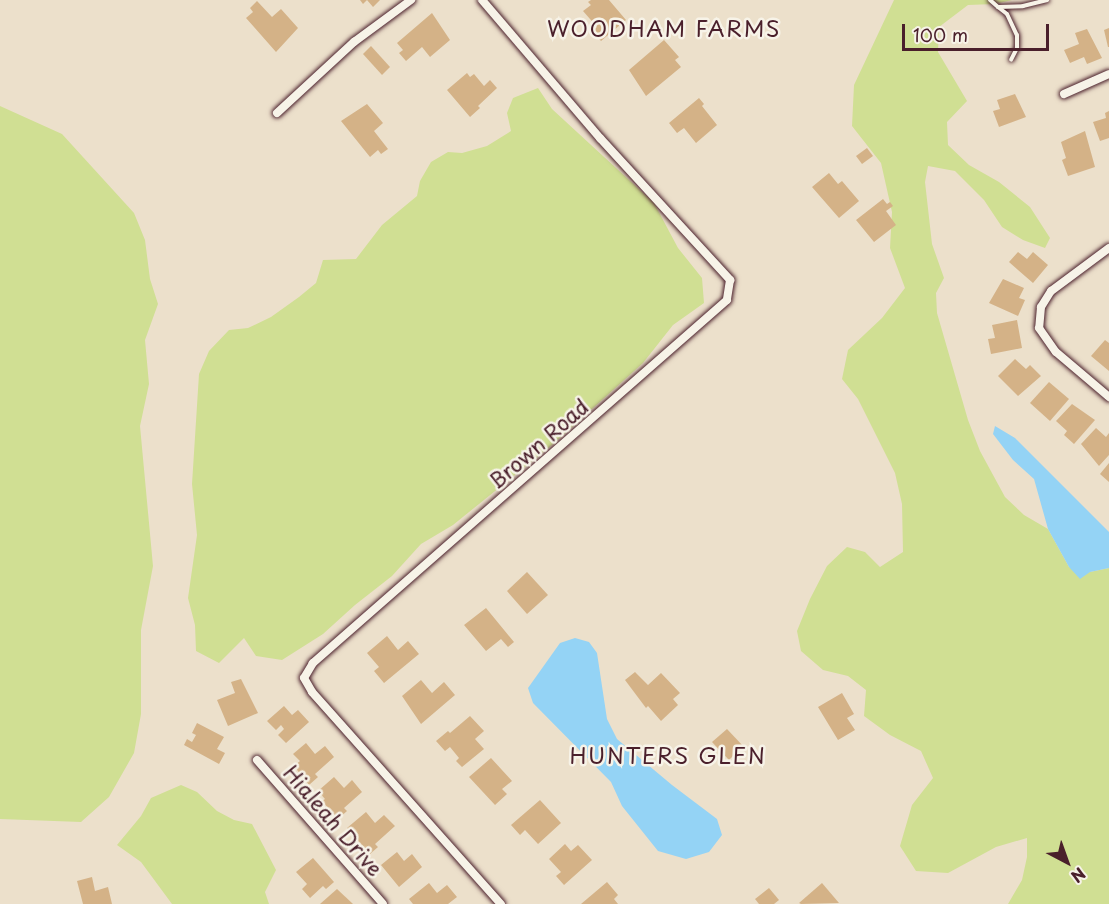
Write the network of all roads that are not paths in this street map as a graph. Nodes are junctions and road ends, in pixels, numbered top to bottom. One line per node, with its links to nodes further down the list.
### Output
1 (411, 0): 9 (street)
2 (482, 0): 14 (street, Brown Road)
3 (990, 0): 5 (lane)
4 (1047, 0): 5 (lane)
5 (998, 7): 6 (lane)
6 (1011, 60)
7 (1109, 74): 8 (street)
8 (1064, 94)
9 (277, 113)
10 (1109, 248): 11 (street)
11 (1109, 397)
12 (257, 760): 13 (street, Hialeah Drive)
13 (383, 904)
14 (501, 904)

